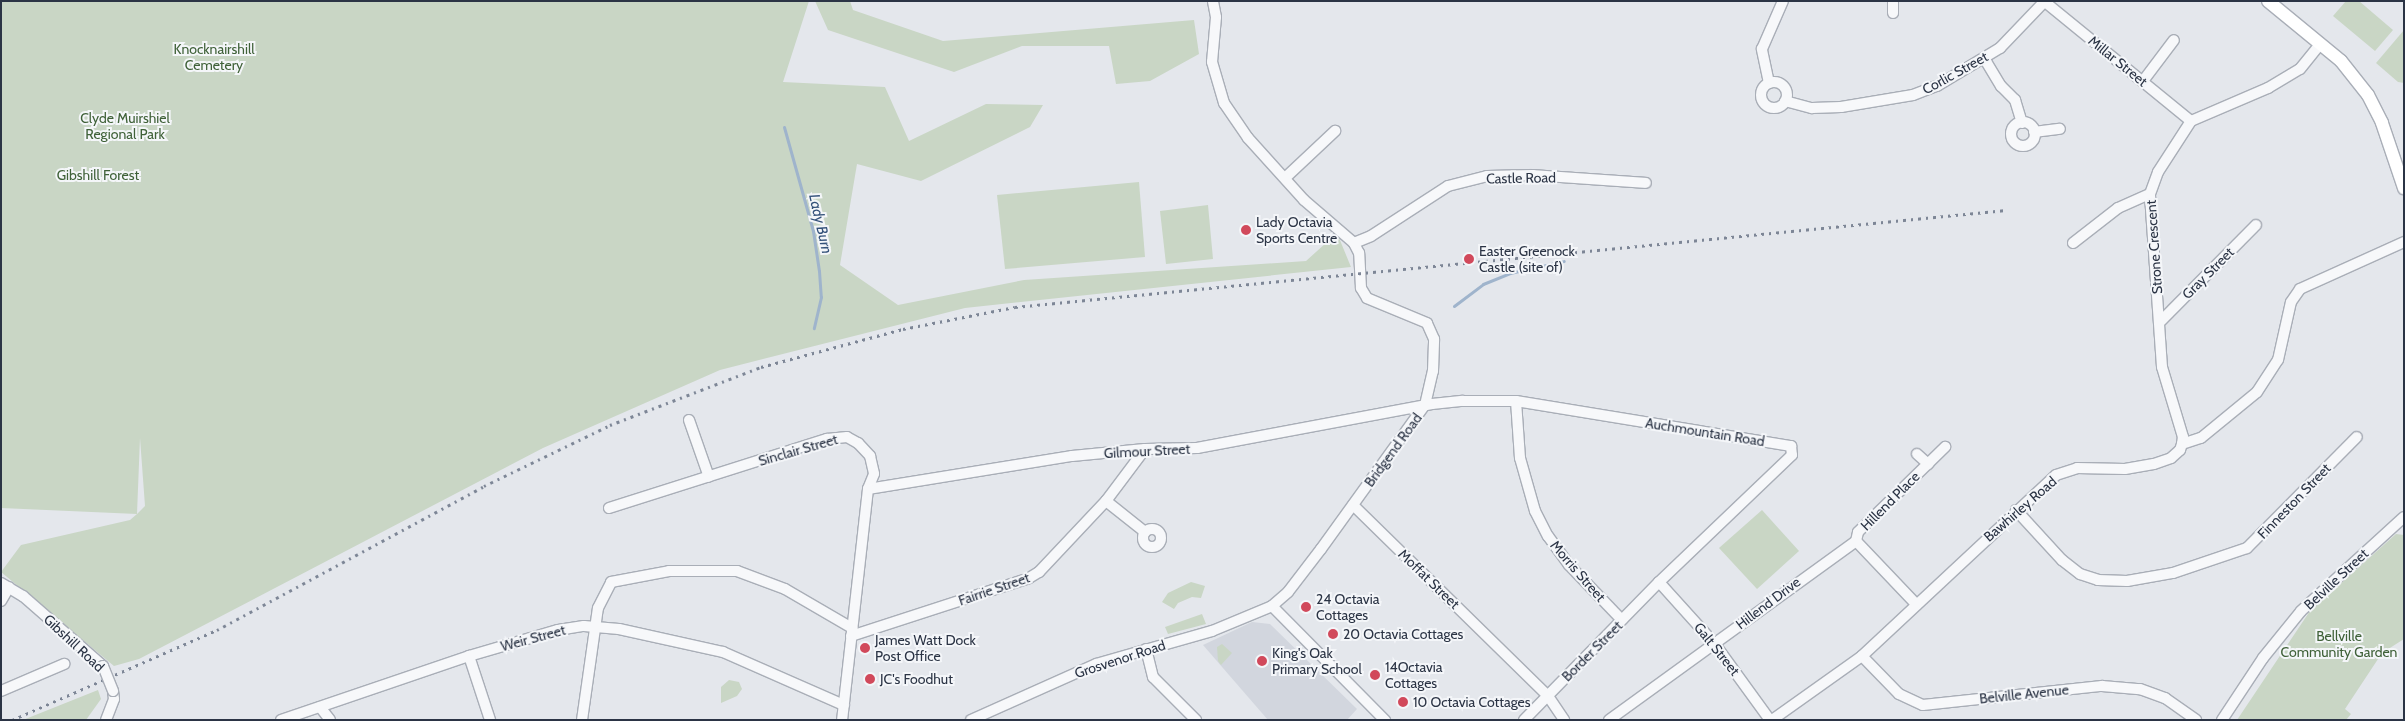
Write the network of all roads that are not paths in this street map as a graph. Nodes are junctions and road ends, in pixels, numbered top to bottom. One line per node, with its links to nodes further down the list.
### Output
1 (1214, 1): 18 (street)
2 (1783, 1): 11 (street)
3 (1893, 1): 6 (street)
4 (2045, 1): 9 (street, Corlic Street); 10 (street, Millar Street)
5 (2268, 1): 8 (main road)
6 (1893, 13)
7 (2174, 40): 10 (street)
8 (2320, 44): 13 (street); 20 (main road)
9 (1984, 58): 12 (street, Corlic Street); 14 (street)
10 (2143, 81): 13 (street, Millar Street)
11 (1770, 83): 12 (street); 12 (street, Corlic Street)
12 (1785, 101)
13 (2191, 121): 21 (street, Strone Crescent)
14 (2022, 123): 17 (street); 17 (street)
15 (2060, 129): 17 (street)
16 (1335, 131): 18 (street)
17 (2034, 132)
18 (1285, 178): 24 (street)
19 (1646, 183): 24 (street, Castle Road)
20 (2404, 188)
21 (2150, 194): 25 (street); 26 (street, Strone Crescent)
22 (2256, 225): 26 (street, Gray Street)
23 (2404, 242): 31 (street, Bawhirley Road)
24 (1354, 243): 28 (street, Bridgend Road)
25 (2073, 243)
26 (2161, 321): 31 (street, Strone Crescent)
27 (1516, 401): 28 (street, Auchmountain Road); 45 (street, Auchmountain Road); 50 (street, Morris Street)
28 (1425, 405): 33 (street, Gilmour Street); 39 (street, Bridgend Road)
29 (690, 420): 36 (street)
30 (2356, 437): 41 (street, Finneston Street)
31 (2182, 444): 41 (street, Bawhirley Road)
32 (1946, 447): 35 (street, Hillend Place)
33 (1144, 449): 37 (street, Gilmour Street); 38 (street, Fairrie Street)
34 (1917, 454): 35 (street, Hillend Place)
35 (1928, 464): 44 (street, Hillend Place)
36 (709, 477): 37 (street, Sinclair Street); 40 (street, Sinclair Street)
37 (868, 489): 52 (street, Sinclair Street)
38 (1106, 501): 43 (street); 52 (street, Fairrie Street)
39 (1353, 505): 49 (street, Bridgend Road); 59 (street, Moffat Street)
40 (609, 508)
41 (2016, 510): 48 (street, Bawhirley Road)
42 (2404, 517): 76 (street, Belville Street)
43 (1145, 532)
44 (1856, 541): 48 (street); 53 (street, Hillend Drive)
45 (1659, 582): 50 (street, Border Street); 53 (street, Galt Street)
46 (5, 585): 47 (street); 62 (street, Gibshill Road, bridge)
47 (1, 601)
48 (1917, 605): 56 (street, Bawhirley Road)
49 (1272, 606): 54 (street, Grosvenor Road); 70 (street)
50 (1622, 620): 59 (street, Border Street)
51 (597, 627): 52 (street); 55 (street, Weir Street); 60 (street, Weir Street); 66 (street)
52 (852, 632): 60 (street, Sinclair Street)
53 (1714, 643): 73 (street, Hillend Drive); 74 (street, Galt Street)
54 (1146, 649): 68 (street, Grosvenor Road); 69 (street)
55 (469, 656): 61 (street, Weir Street); 65 (street)
56 (1862, 656): 74 (street, Bawhirley Road); 75 (street, Belville Avenue)
57 (64, 664): 58 (street)
58 (1, 691)
59 (1548, 696): 71 (street, Border Street); 72 (street)
60 (844, 705): 67 (street, Sinclair Street)
61 (320, 707): 63 (street, Weir Street); 64 (street)
62 (106, 720)
63 (281, 720)
64 (330, 720)
65 (490, 720)
66 (582, 720)
67 (842, 720)
68 (971, 720)
69 (1196, 720)
70 (1385, 720)
71 (1524, 720)
72 (1564, 720)
73 (1609, 720)
74 (1771, 720)
75 (2196, 720)
76 (2222, 720)

